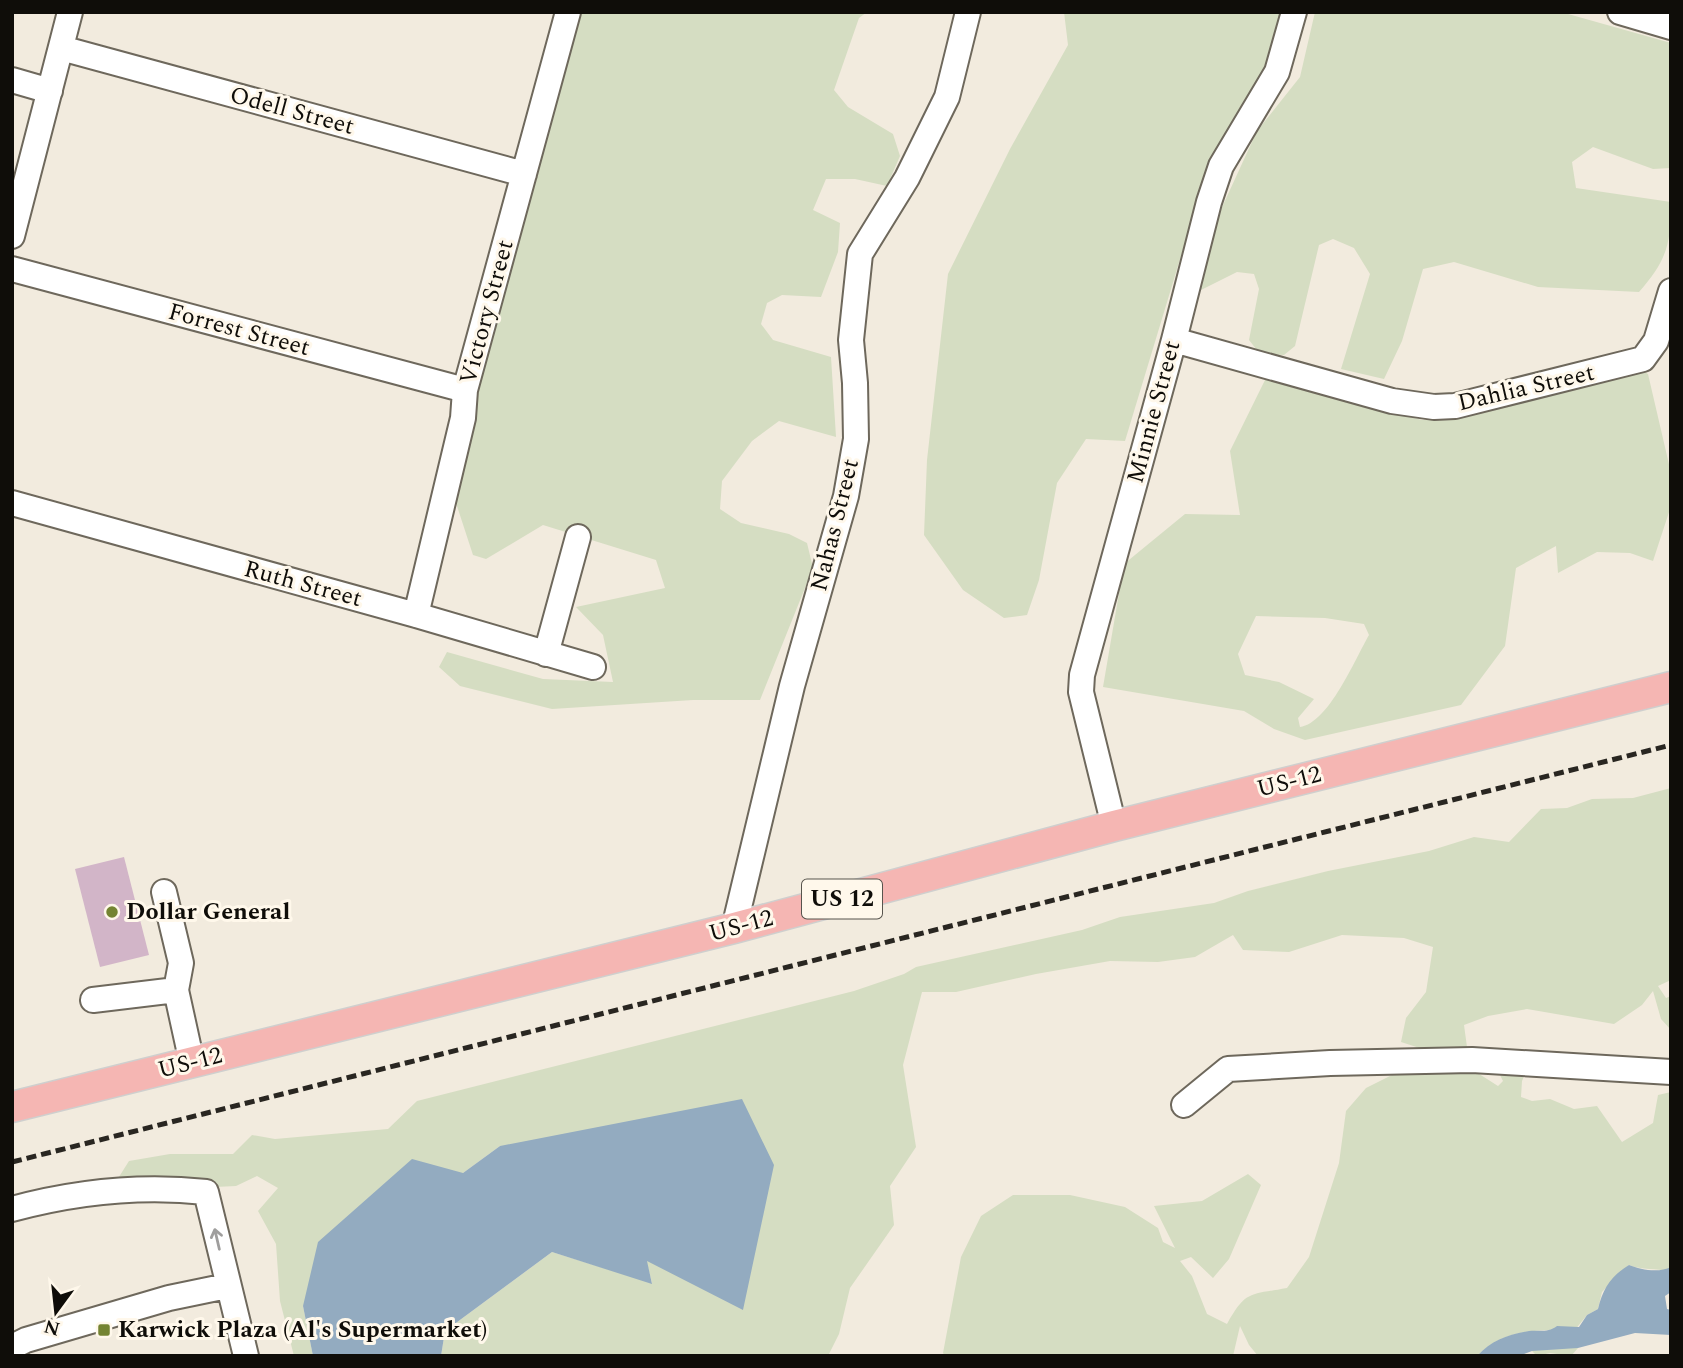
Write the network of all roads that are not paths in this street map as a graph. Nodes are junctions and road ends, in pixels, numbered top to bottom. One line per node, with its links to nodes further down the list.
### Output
1 (71, 12): 7 (street)
2 (568, 12): 10 (street, Victory Street)
3 (968, 12): 24 (street, Nahas Street)
4 (1294, 12): 14 (street, Minnie Street)
5 (1620, 12): 6 (street)
6 (1671, 27)
7 (61, 48): 9 (street); 10 (street, Odell Street)
8 (12, 80): 9 (street)
9 (50, 91): 11 (street)
10 (524, 174): 15 (street, Victory Street)
11 (12, 236)
12 (12, 269): 15 (street, Forrest Street)
13 (1671, 291): 14 (street, Dahlia Street)
14 (1174, 340): 22 (street, Minnie Street)
15 (465, 390): 18 (street, Victory Street)
16 (12, 503): 18 (street, Ruth Street)
17 (578, 537): 19 (street)
18 (416, 615): 19 (street, Ruth Street)
19 (546, 654): 20 (street, Ruth Street)
20 (593, 667)
21 (1671, 687): 22 (main road, US-12 / US 12)
22 (1114, 826): 24 (main road, US-12 / US 12)
23 (164, 892): 25 (street)
24 (734, 928): 27 (main road, US-12 / US 12)
25 (176, 990): 26 (street); 27 (street)
26 (93, 1000)
27 (192, 1062): 30 (main road, US-12 / US 12)
28 (1671, 1072): 29 (street)
29 (1184, 1105)
30 (12, 1107)
31 (12, 1209): 32 (street, one-way to 31)
32 (228, 1286): 33 (street); 34 (street)
33 (12, 1347)
34 (246, 1356)

